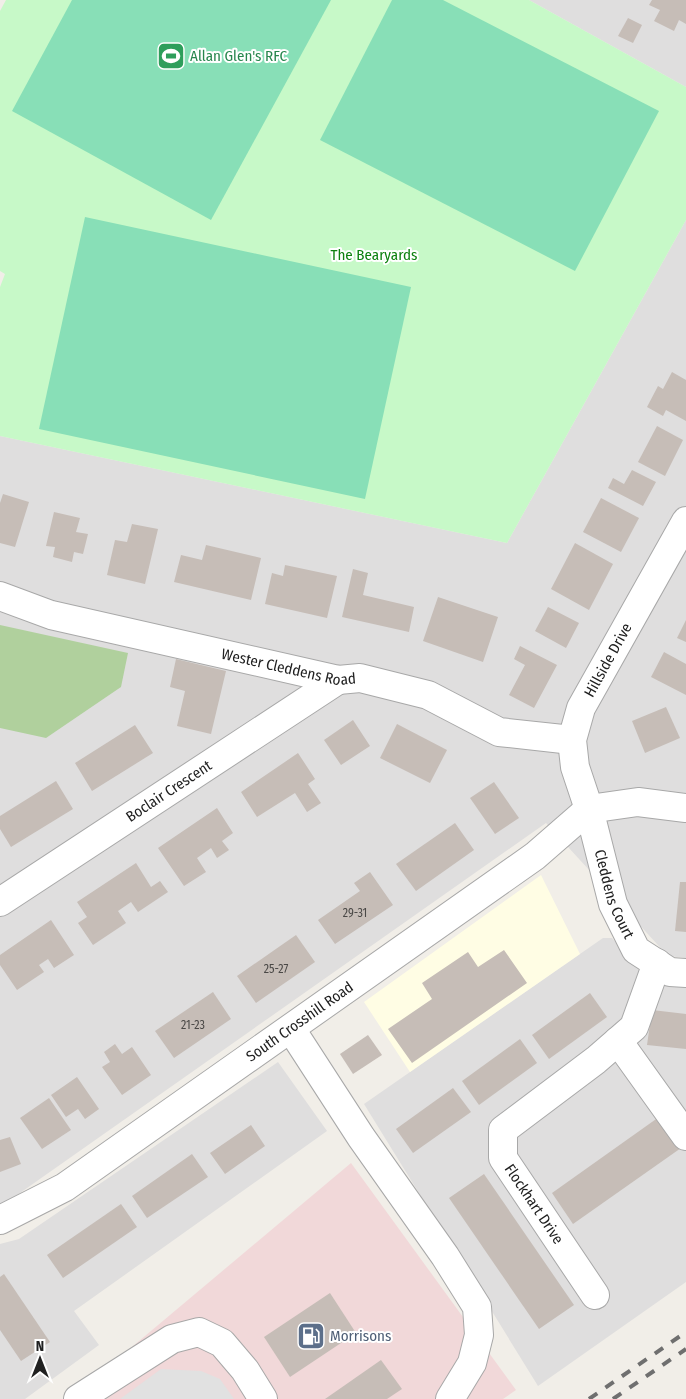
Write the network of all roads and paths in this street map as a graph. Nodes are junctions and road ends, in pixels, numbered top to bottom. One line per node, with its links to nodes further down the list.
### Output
1 (686, 521): 4 (street, Hillside Drive)
2 (0, 596): 3 (street, Wester Cleddens Road)
3 (338, 680): 4 (street, Wester Cleddens Road); 7 (street, Boclair Crescent)
4 (572, 740): 6 (street, Hillside Drive)
5 (686, 808): 6 (street)
6 (589, 809): 8 (street, Cleddens Court); 10 (street, South Crosshill Road)
7 (0, 902)
8 (656, 963): 9 (street, Cleddens Court); 11 (street, Flockhart Drive)
9 (686, 973)
10 (291, 1028): 13 (street, South Crosshill Road); 17 (street)
11 (618, 1041): 12 (street); 14 (street, Flockhart Drive)
12 (686, 1136)
13 (0, 1220)
14 (596, 1294)
15 (78, 1399): 16 (street)
16 (263, 1399)
17 (450, 1399)

